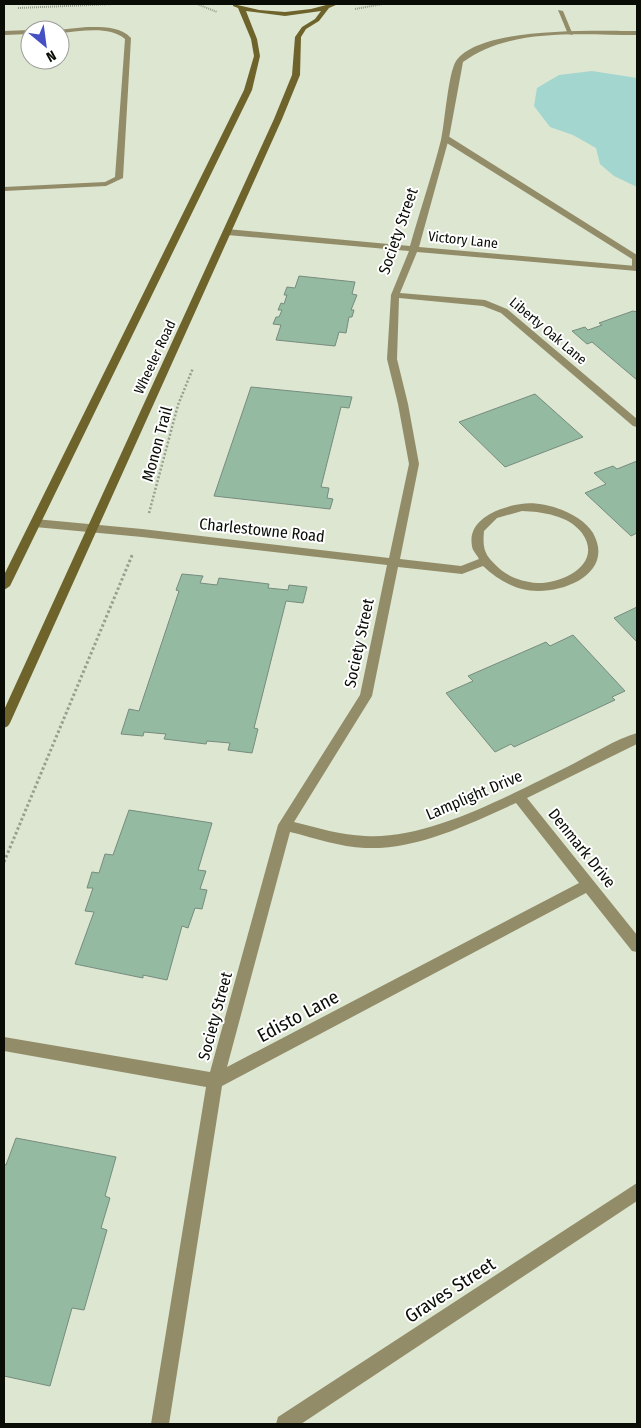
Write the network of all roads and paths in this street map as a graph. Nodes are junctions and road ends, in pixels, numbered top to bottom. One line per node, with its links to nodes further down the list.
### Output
1 (114, 4): 4 (path)
2 (237, 5): 3 (street); 19 (street, Wheeler Road)
3 (331, 5): 13 (street, Wheeler Road)
4 (18, 8)
5 (560, 11): 10 (street)
6 (70, 31): 12 (street)
7 (20, 32): 8 (street)
8 (4, 33)
9 (637, 33): 10 (street, Society Street)
10 (571, 34): 11 (street, Society Street)
11 (445, 138): 14 (street, Society Street); 15 (street)
12 (4, 188)
13 (227, 232): 14 (street, Victory Lane); 20 (street, Wheeler Road)
14 (414, 248): 15 (street, Victory Lane); 16 (street, Society Street)
15 (636, 269)
16 (394, 295): 18 (street, Liberty Oak Lane); 22 (street, Society Street)
17 (194, 365): 21 (path, Monon Trail)
18 (637, 424)
19 (35, 523): 20 (street, Charlestowne Road); 24 (street, Wheeler Road)
20 (90, 528): 21 (street, Charlestowne Road); 25 (street, Wheeler Road)
21 (142, 533): 22 (street, Charlestowne Road); 29 (path, Monon Trail)
22 (394, 561): 23 (street, Charlestowne Road); 28 (street, Society Street)
23 (483, 562): 23 (street)
24 (4, 586)
25 (4, 723)
26 (637, 738): 27 (street, Lamplight Drive)
27 (518, 796): 28 (street, Lamplight Drive); 30 (street, Denmark Drive)
28 (285, 825): 33 (street, Society Street)
29 (4, 862)
30 (588, 885): 31 (street, Denmark Drive); 33 (street, Edisto Lane)
31 (637, 946)
32 (4, 1044): 33 (street)
33 (215, 1082): 35 (street, Society Street)
34 (637, 1191): 36 (street, Graves Street)
35 (160, 1424)
36 (285, 1424)

